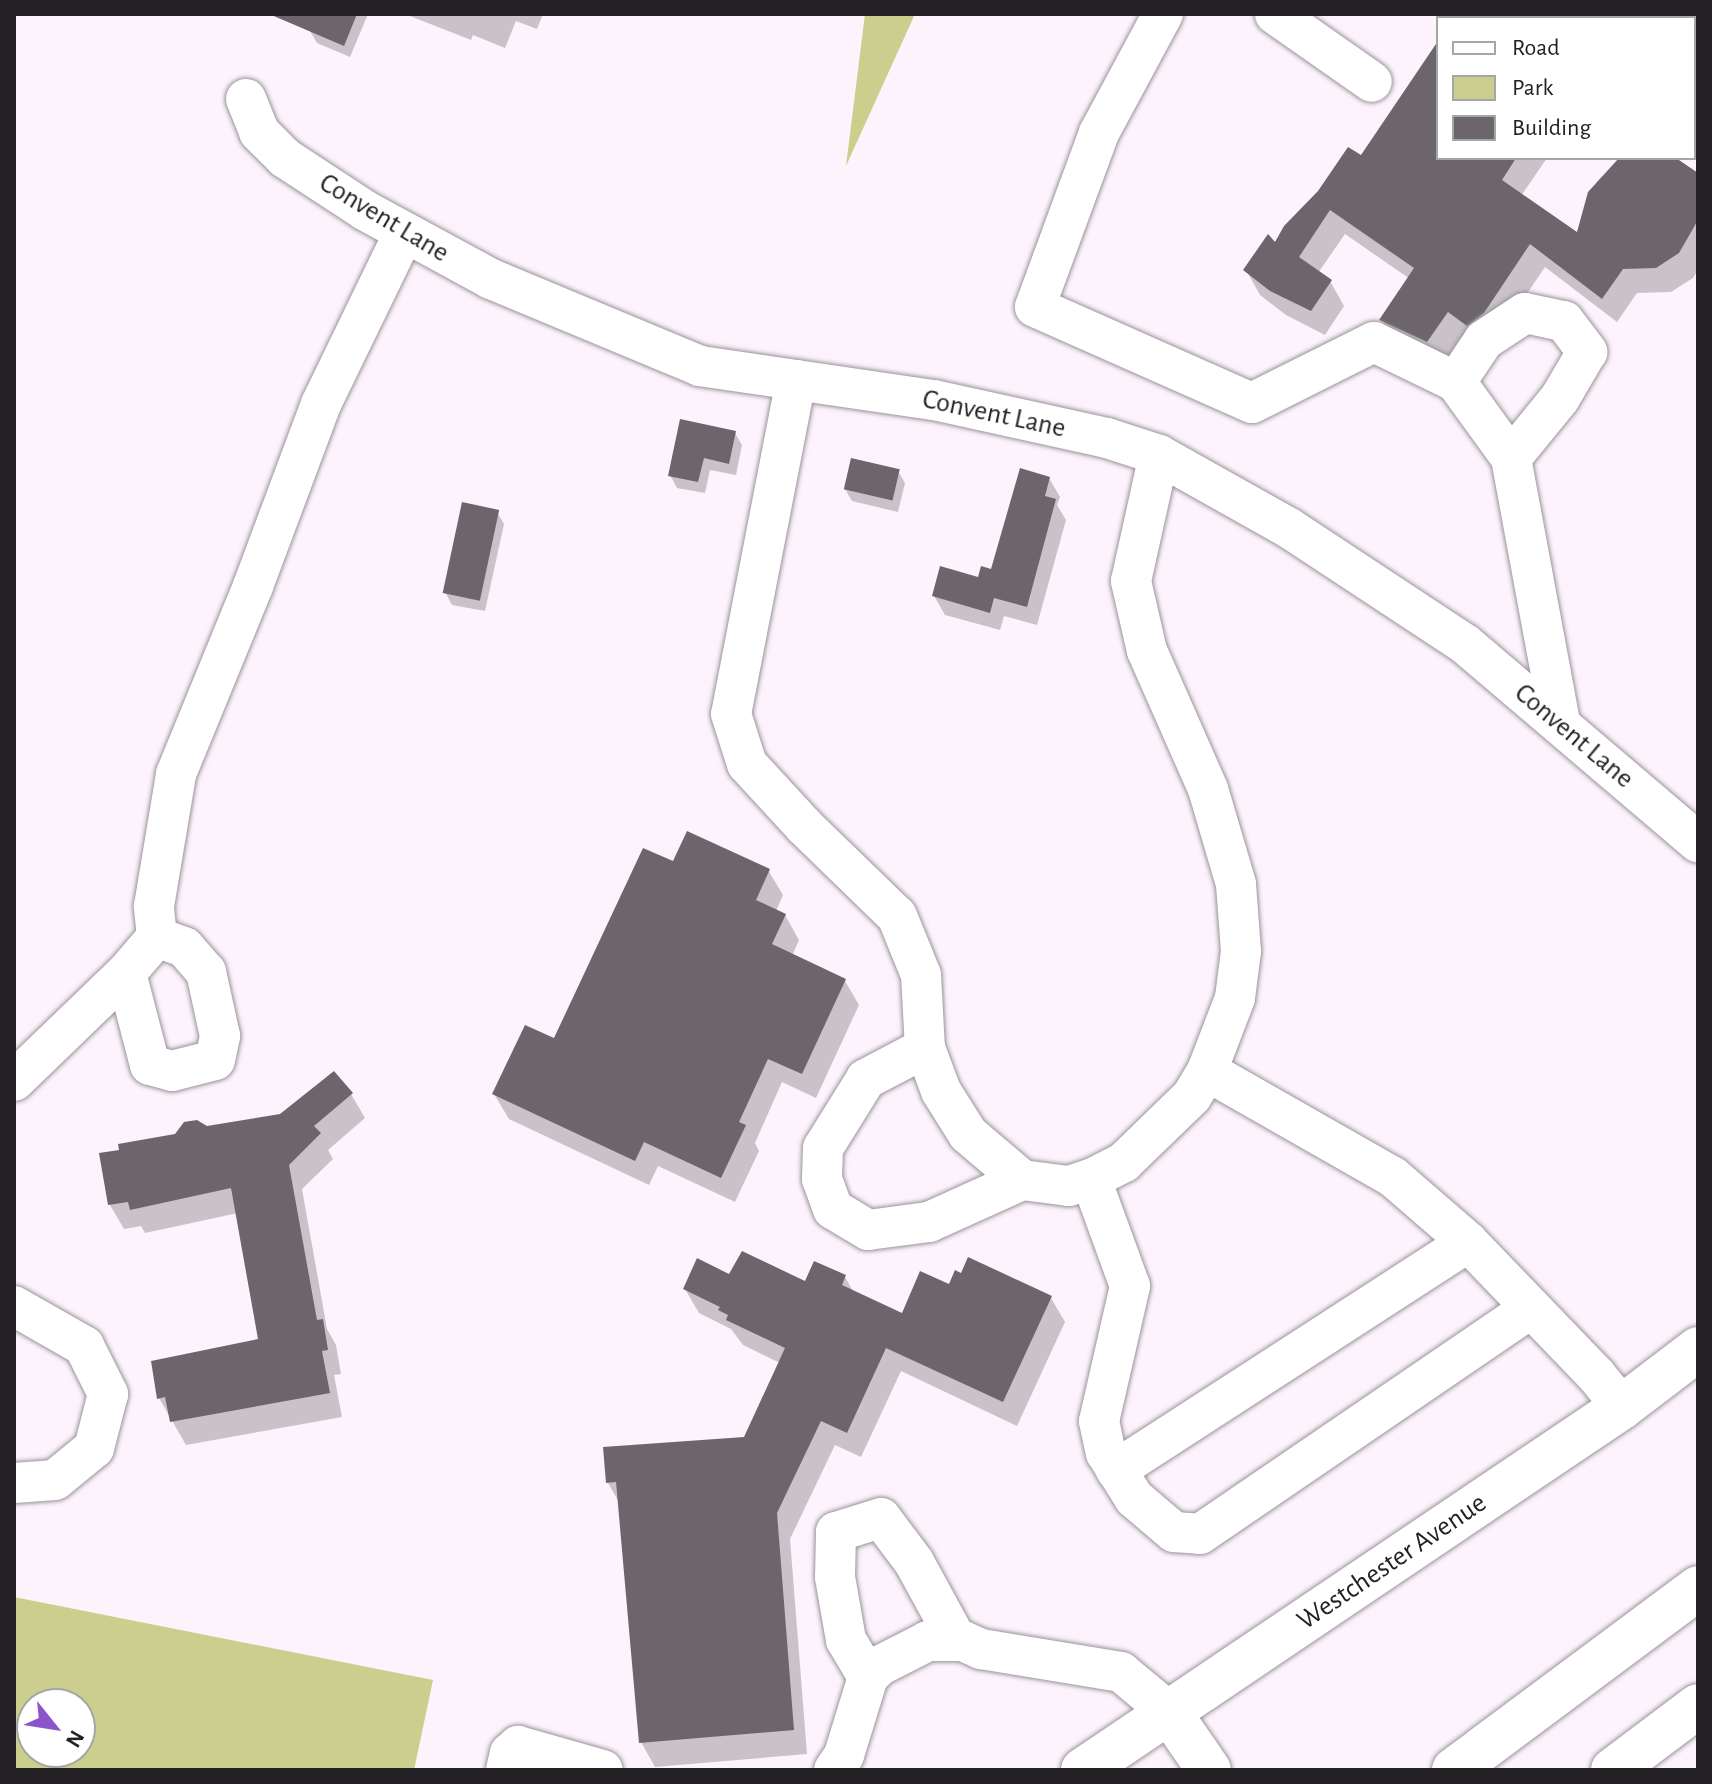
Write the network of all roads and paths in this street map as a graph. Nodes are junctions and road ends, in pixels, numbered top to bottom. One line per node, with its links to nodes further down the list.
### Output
1 (1163, 14): 7 (street)
2 (1275, 14): 3 (street)
3 (1372, 82)
4 (246, 99): 5 (street, Convent Lane)
5 (404, 233): 6 (street, Convent Lane); 12 (street)
6 (796, 380): 8 (street, Convent Lane); 14 (street)
7 (1456, 382): 9 (street); 9 (street)
8 (1159, 455): 10 (street, Convent Lane); 15 (street)
9 (1511, 458): 10 (street)
10 (1560, 723): 11 (street, Convent Lane)
11 (1698, 842)
12 (157, 937): 13 (street); 13 (street)
13 (126, 973): 16 (street)
14 (925, 1048): 18 (street); 18 (street)
15 (1207, 1071): 17 (street); 19 (street)
16 (14, 1081)
17 (1091, 1179): 18 (street); 24 (street)
18 (1022, 1180)
19 (1468, 1242): 21 (street); 24 (street)
20 (14, 1306): 25 (street)
21 (1531, 1308): 23 (street); 24 (street)
22 (1698, 1349): 23 (main road, Westchester Avenue)
23 (1622, 1407): 30 (main road, Westchester Avenue)
24 (1116, 1470)
25 (14, 1483)
26 (1698, 1588): 36 (main road)
27 (957, 1641): 28 (street); 28 (street); 30 (street)
28 (868, 1677): 34 (street)
29 (1698, 1706): 37 (main road)
30 (1169, 1712): 31 (main road); 35 (main road, Westchester Avenue)
31 (1208, 1768)
32 (506, 1770): 33 (street)
33 (603, 1770)
34 (834, 1770)
35 (1083, 1770)
36 (1454, 1770)
37 (1613, 1770)

